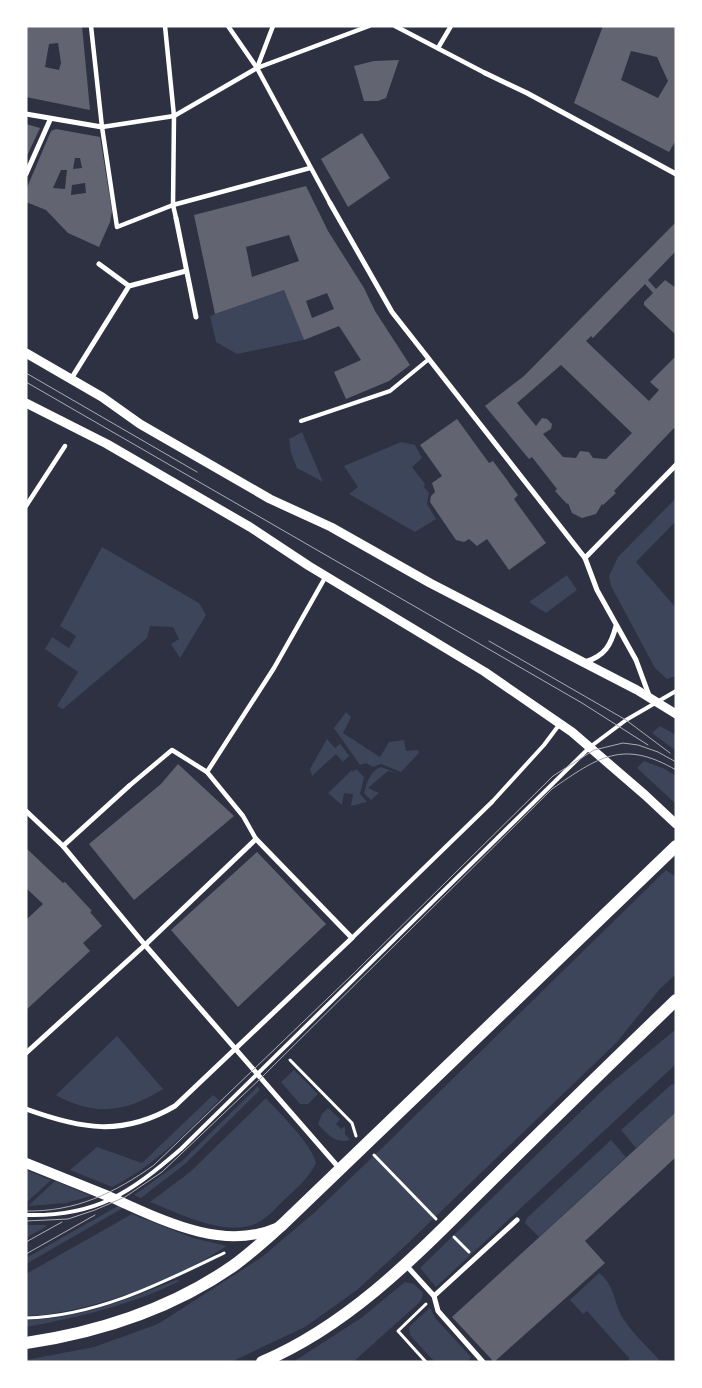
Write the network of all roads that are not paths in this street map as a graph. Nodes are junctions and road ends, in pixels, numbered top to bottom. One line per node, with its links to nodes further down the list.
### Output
1 (91, 26): 14 (street)
2 (165, 26): 12 (street)
3 (228, 26): 9 (street)
4 (273, 26): 9 (street)
5 (369, 26): 9 (street)
6 (395, 26): 8 (street)
7 (451, 26): 8 (street)
8 (438, 48): 10 (street)
9 (257, 68): 12 (street); 15 (street)
10 (485, 73): 17 (street)
11 (26, 114): 13 (street)
12 (174, 116): 14 (street); 19 (street)
13 (50, 120): 14 (street); 16 (street)
14 (102, 127): 19 (street)
15 (310, 168): 18 (street); 19 (street)
16 (26, 174)
17 (676, 174)
18 (330, 203): 26 (street)
19 (173, 205): 20 (street)
20 (176, 218): 22 (street)
21 (99, 264): 23 (street)
22 (186, 271): 23 (street); 24 (street)
23 (129, 286): 27 (street)
24 (196, 317)
25 (26, 353): 27 (street)
26 (429, 359): 29 (lane); 33 (street)
27 (71, 379): 36 (street)
28 (26, 403): 34 (street)
29 (301, 421)
30 (64, 446): 32 (street)
31 (676, 465): 33 (street)
32 (26, 506)
33 (585, 558): 35 (street)
34 (326, 576): 40 (street); 42 (street)
35 (616, 625): 36 (street); 38 (street)
36 (582, 662): 38 (street)
37 (676, 691): 38 (lane)
38 (653, 700): 39 (street); 41 (lane)
39 (676, 714)
40 (560, 723): 41 (street); 44 (lane)
41 (590, 747): 46 (street); 55 (lane)
42 (207, 772): 43 (street); 47 (street)
43 (129, 786): 48 (street)
44 (492, 802): 50 (street)
45 (26, 811): 48 (street)
46 (676, 824)
47 (256, 839): 50 (street); 51 (street)
48 (63, 846): 51 (street)
49 (676, 846): 58 (main road)
50 (352, 938): 53 (street)
51 (145, 945): 53 (street); 54 (street)
52 (676, 1000): 63 (main road)
53 (235, 1048): 55 (street); 56 (street)
54 (26, 1053)
55 (258, 1074): 58 (street); 59 (lane)
56 (26, 1109)
57 (26, 1163): 59 (main road)
58 (341, 1170): 62 (main road)
59 (113, 1198): 60 (lane); 62 (main road)
60 (26, 1215)
61 (517, 1220): 64 (street)
62 (284, 1224): 65 (main road)
63 (405, 1264): 64 (street); 66 (main road)
64 (434, 1296): 67 (street)
65 (26, 1343)
66 (262, 1362)
67 (483, 1362)

